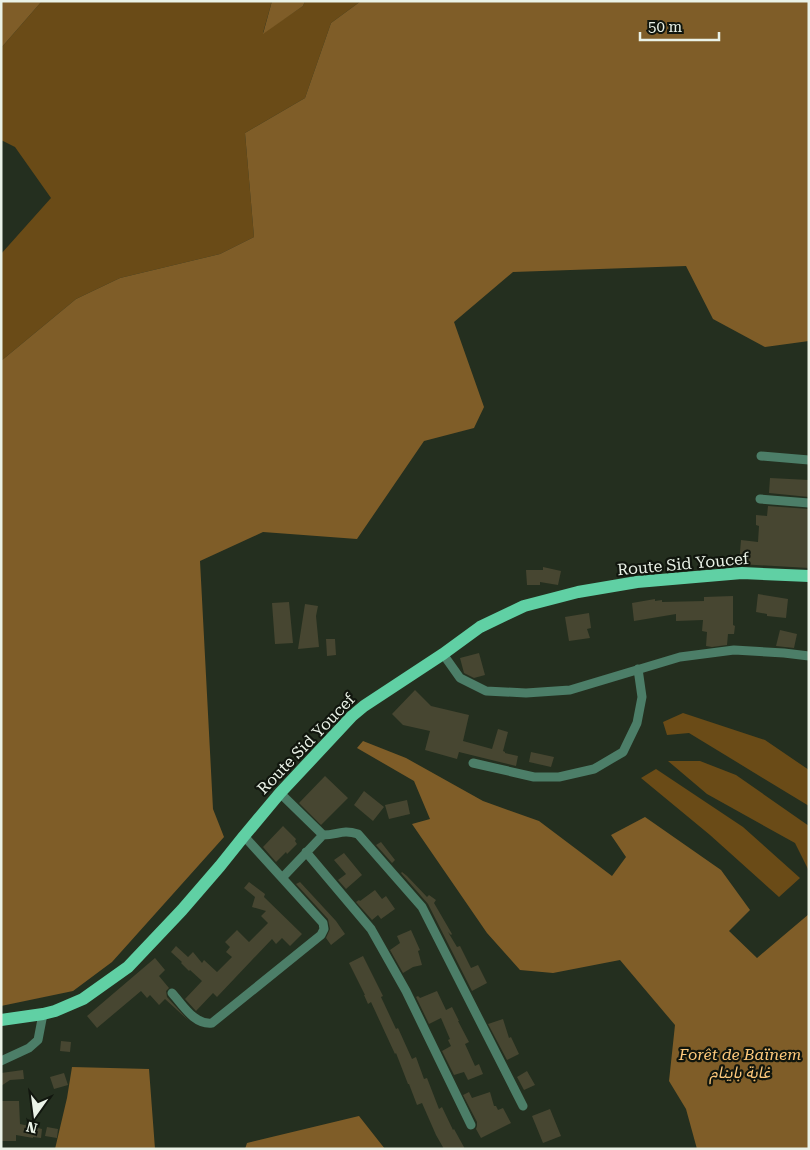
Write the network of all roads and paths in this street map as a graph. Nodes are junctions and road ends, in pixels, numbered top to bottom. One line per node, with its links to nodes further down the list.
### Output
1 (761, 456): 2 (street)
2 (809, 460)
3 (760, 499): 4 (street)
4 (809, 503)
5 (809, 576): 6 (main road, Route Sid Youcef)
6 (443, 654): 8 (street); 10 (main road, Route Sid Youcef)
7 (809, 656): 8 (street)
8 (638, 669): 9 (street)
9 (474, 763)
10 (280, 793): 11 (street); 12 (main road, Route Sid Youcef)
11 (323, 835): 13 (street); 19 (street)
12 (244, 836): 14 (street); 16 (main road, Route Sid Youcef)
13 (306, 852): 14 (street); 20 (street)
14 (282, 878): 15 (street)
15 (172, 993)
16 (43, 1014): 17 (main road, Route Sid Youcef); 18 (street)
17 (1, 1020)
18 (1, 1061)
19 (524, 1106)
20 (471, 1125)

